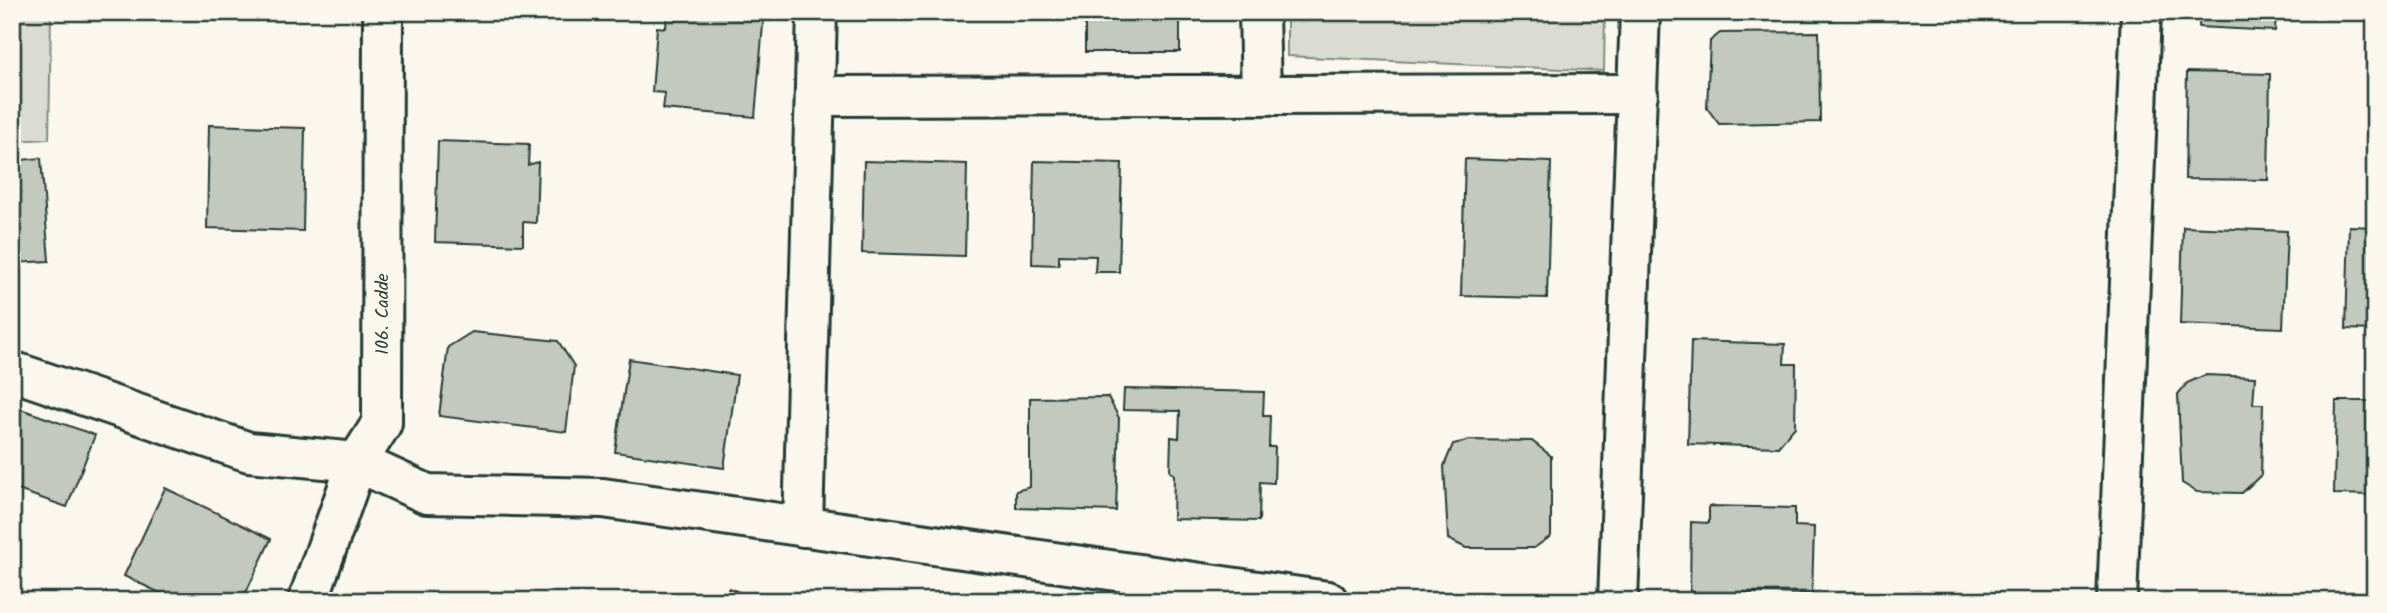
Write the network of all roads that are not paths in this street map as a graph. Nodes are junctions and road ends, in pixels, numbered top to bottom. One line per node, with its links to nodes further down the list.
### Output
1 (383, 12): 10 (street, 106. Cadde)
2 (817, 12): 8 (street)
3 (1259, 12): 7 (street)
4 (1640, 12): 6 (street)
5 (2141, 12): 16 (street)
6 (1638, 94): 7 (street); 15 (street)
7 (1261, 95): 8 (street)
8 (815, 96): 11 (street)
9 (12, 371): 10 (street)
10 (357, 462): 11 (street); 13 (street, 106. Cadde)
11 (803, 527): 12 (street)
12 (1238, 595): 14 (street)
13 (307, 601)
14 (1328, 601)
15 (1618, 601)
16 (2118, 601)

